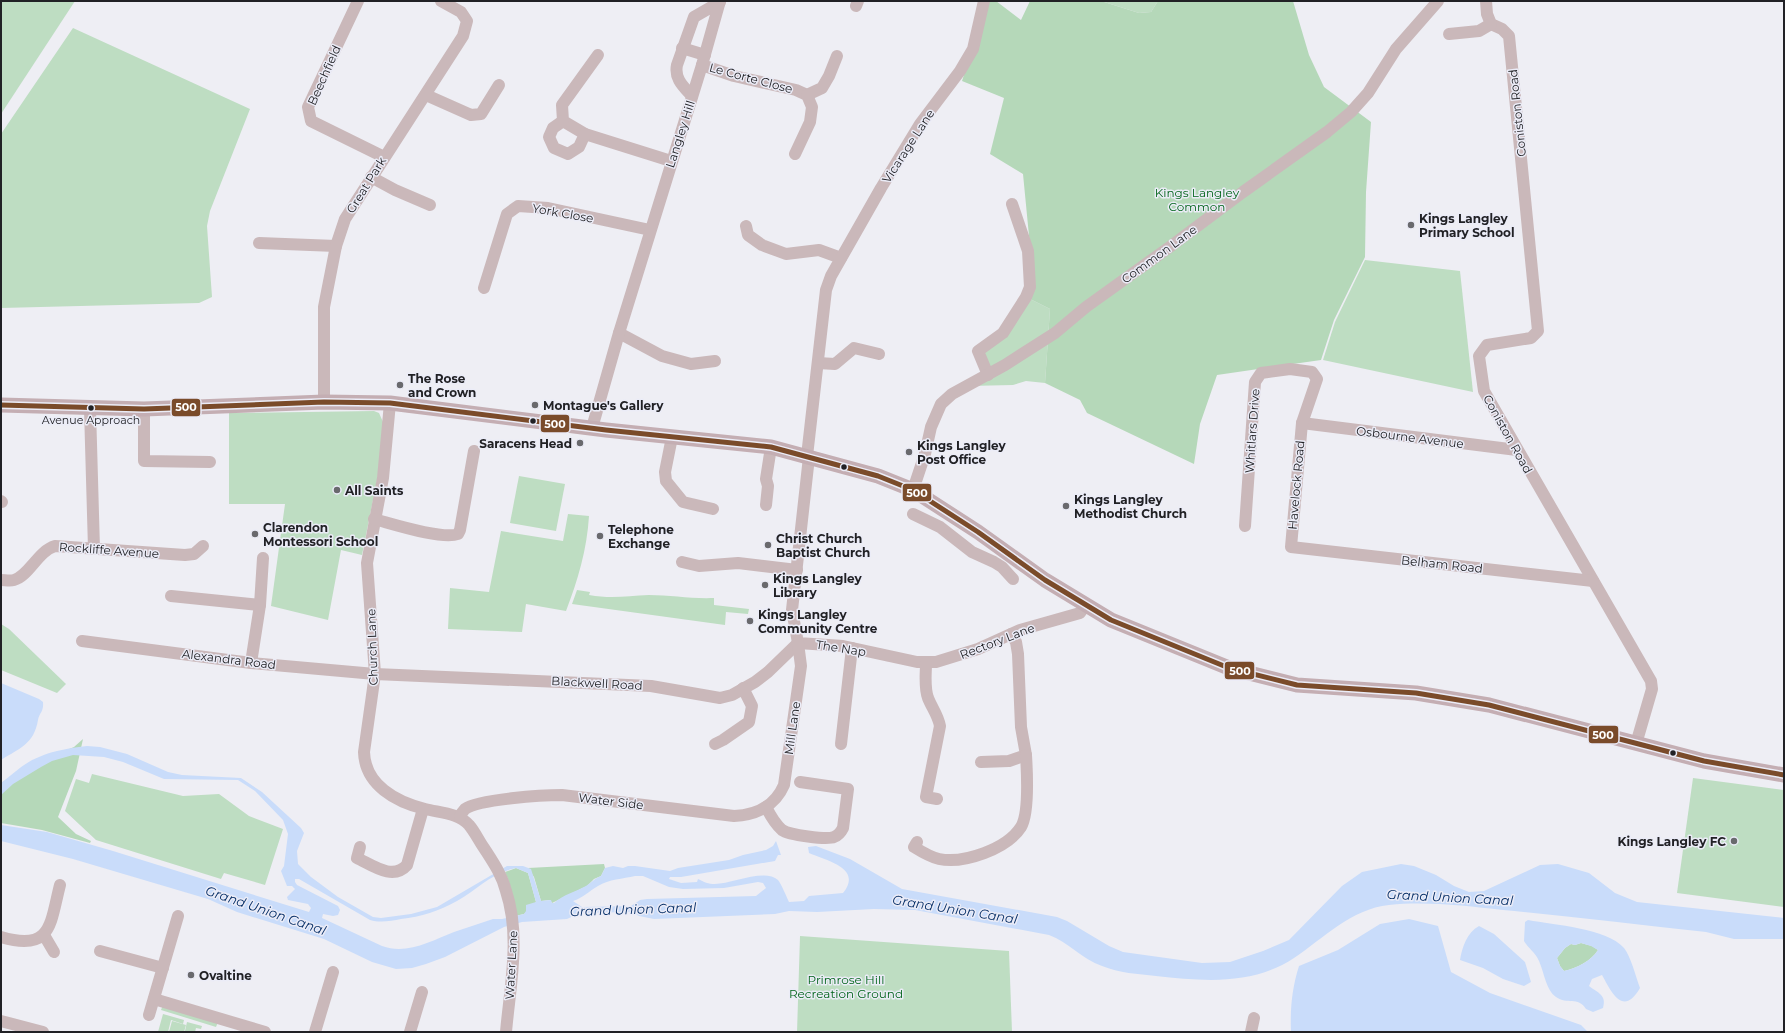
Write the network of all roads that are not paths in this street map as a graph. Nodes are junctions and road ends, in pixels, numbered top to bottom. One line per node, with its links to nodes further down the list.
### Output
1 (358, 1): 20 (street, Beechfield)
2 (441, 1): 14 (street, Great Park)
3 (984, 1): 29 (street, Vicarage Lane)
4 (1438, 1): 35 (street, Common Lane)
5 (1486, 1): 7 (street)
6 (720, 2): 9 (street); 12 (street, Langley Hill)
7 (1491, 24): 8 (street); 45 (street, Coniston Road)
8 (1449, 34)
9 (682, 48): 12 (street, Le Corte Close); 16 (street)
10 (598, 55): 17 (street)
11 (837, 56): 15 (street)
12 (704, 60): 15 (street, Le Corte Close); 16 (street, Langley Hill)
13 (500, 85): 14 (street)
14 (426, 95): 20 (street, Great Park)
15 (807, 95): 19 (street, Le Corte Close)
16 (692, 96): 21 (street, Langley Hill)
17 (562, 121): 18 (street); 18 (street)
18 (585, 134): 21 (street)
19 (795, 154)
20 (384, 157): 22 (street, Great Park)
21 (671, 161): 26 (street, Langley Hill)
22 (371, 177): 24 (street); 28 (street, Great Park)
23 (1012, 204): 35 (street)
24 (430, 205)
25 (746, 226): 29 (street)
26 (650, 230): 30 (street, York Close); 31 (street, Langley Hill)
27 (259, 243): 28 (street)
28 (336, 246): 36 (street, Great Park)
29 (841, 258): 34 (street, Vicarage Lane)
30 (484, 288)
31 (619, 333): 33 (street); 42 (street, Langley Hill)
32 (879, 354): 34 (street)
33 (715, 361)
34 (818, 363): 47 (street, Vicarage Lane)
35 (988, 375): 49 (street, Common Lane)
36 (324, 402): 37 (main road); 40 (main road)
37 (390, 403): 42 (main road); 53 (street, Church Lane)
38 (1, 406): 39 (main road)
39 (90, 409): 40 (main road); 59 (street)
40 (144, 409): 48 (street)
41 (1302, 423): 45 (street, Osbourne Avenue); 54 (street, Whitlars Drive); 58 (street, Havelock Road)
42 (592, 428): 43 (main road)
43 (672, 437): 44 (main road); 51 (street)
44 (771, 447): 47 (main road); 50 (street)
45 (1517, 450): 65 (street, Coniston Road)
46 (474, 451): 53 (street)
47 (808, 457): 49 (main road); 62 (street)
48 (210, 462)
49 (913, 490): 55 (main road)
50 (766, 505)
51 (713, 508)
52 (913, 514): 57 (street)
53 (374, 519): 75 (street, Church Lane)
54 (1246, 526)
55 (978, 532): 57 (street); 67 (main road)
56 (203, 546): 59 (street, Rockliffe Avenue)
57 (967, 547): 63 (street)
58 (1291, 547): 65 (street, Belham Road)
59 (94, 549): 64 (street, Rockliffe Avenue)
60 (264, 558): 68 (street)
61 (682, 562): 62 (street)
62 (796, 570): 71 (street)
63 (1013, 579)
64 (1, 580)
65 (1593, 581): 79 (street, Coniston Road)
66 (171, 596): 68 (street)
67 (1086, 604): 69 (street, Rectory Lane); 79 (main road)
68 (260, 605): 73 (street)
69 (1011, 634): 74 (street, Rectory Lane); 80 (street)
70 (82, 641): 73 (street, Alexandra Road)
71 (798, 643): 72 (street, The Nap); 76 (street, Blackwell Road); 85 (street, Mill Lane)
72 (852, 648): 74 (street, The Nap); 78 (street)
73 (251, 663): 75 (street, Alexandra Road)
74 (926, 663): 84 (street)
75 (375, 674): 76 (street, Blackwell Road); 86 (street, Church Lane)
76 (743, 688): 77 (street)
77 (715, 744)
78 (841, 744)
79 (1636, 744): 82 (main road)
80 (1026, 754): 81 (street); 88 (street)
81 (981, 762)
82 (1784, 775)
83 (800, 782): 85 (street)
84 (926, 797)
85 (766, 807): 87 (street, Water Side)
86 (423, 809): 87 (street, Church Lane); 89 (street)
87 (460, 817): 108 (street, Water Lane)
88 (914, 847)
89 (354, 853)
90 (60, 885): 92 (street)
91 (178, 916): 96 (street)
92 (44, 935): 93 (street); 95 (street)
93 (1, 937)
94 (100, 951): 96 (street)
95 (54, 952)
96 (163, 968): 99 (street)
97 (333, 972): 106 (street)
98 (422, 992): 107 (street)
99 (154, 999): 100 (street); 103 (street)
100 (149, 1015)
101 (1254, 1018): 109 (street)
102 (1, 1021): 104 (street)
103 (230, 1027): 105 (street)
104 (43, 1032)
105 (265, 1032)
106 (315, 1032)
107 (410, 1032)
108 (506, 1032)
109 (1251, 1032)

